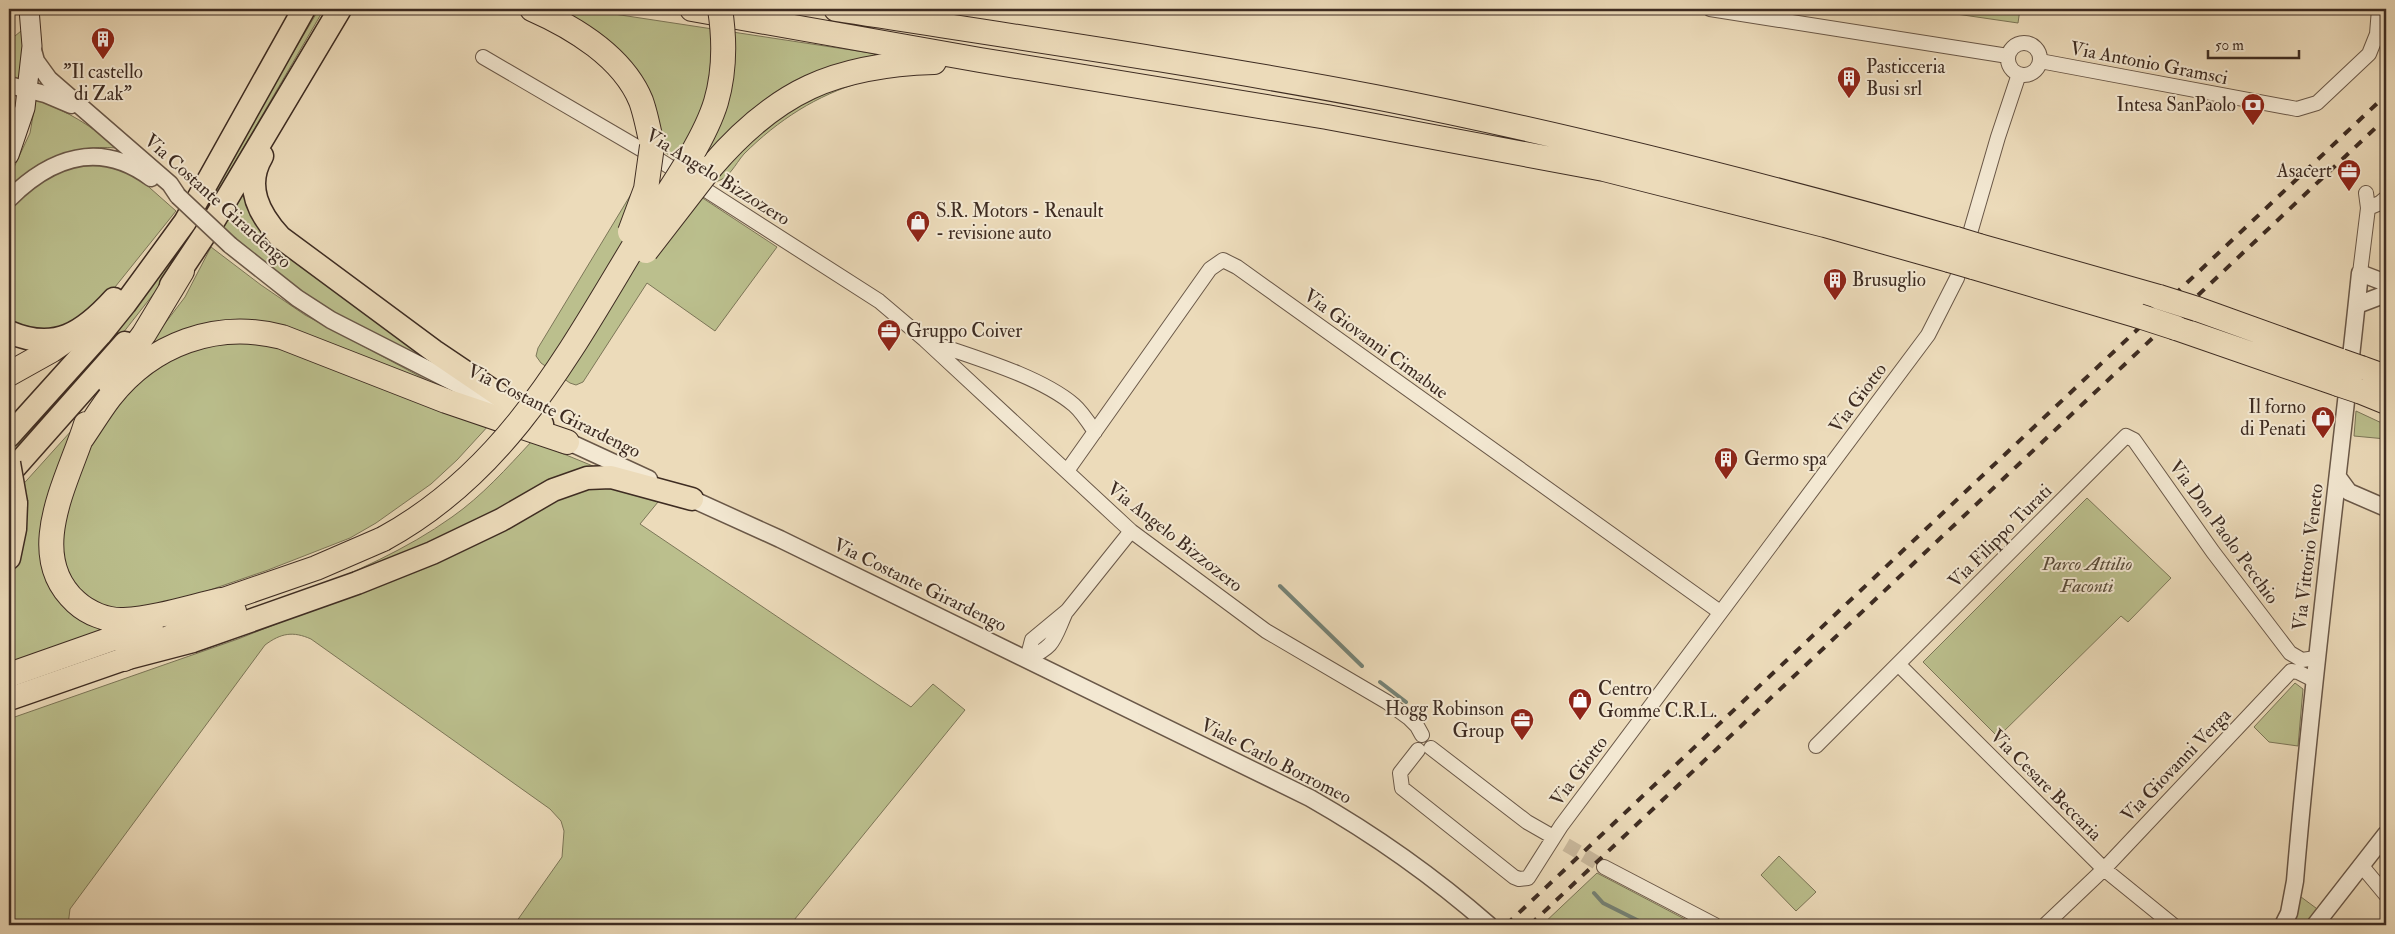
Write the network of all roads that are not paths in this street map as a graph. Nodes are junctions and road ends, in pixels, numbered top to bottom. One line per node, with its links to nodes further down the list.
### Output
1 (29, 9): 11 (main road)
2 (304, 9): 27 (highway)
3 (340, 9): 19 (highway)
4 (532, 9): 35 (highway, bridge)
5 (692, 9): 15 (highway)
6 (720, 9): 35 (highway, bridge)
7 (836, 9): 12 (highway)
8 (888, 9): 12 (highway)
9 (1710, 9): 13 (street)
10 (2379, 9): 16 (street, Via Antonio Gramsci)
11 (32, 46): 18 (main road); 20 (street, Via Costante Girardengo)
12 (1091, 48): 28 (highway)
13 (2008, 56): 16 (street); 17 (street)
14 (483, 57): 38 (street, Via Angelo Bizzozero)
15 (980, 60): 28 (highway); 35 (highway, bridge)
16 (2040, 61): 17 (street)
17 (2019, 74): 60 (street, Via Giotto)
18 (18, 88): 20 (street, Via Costante Girardengo); 21 (main road)
19 (285, 100): 30 (highway); 47 (highway)
20 (108, 130): 23 (street, Via Costante Girardengo)
21 (9, 155)
22 (2366, 193): 26 (street, Via Vittorio Veneto)
23 (178, 196): 25 (street); 47 (street, Via Costante Girardengo, bridge)
24 (2386, 198): 26 (street)
25 (9, 199)
26 (2368, 208): 31 (street, Via Vittorio Veneto)
27 (170, 241): 37 (highway); 44 (highway)
28 (1952, 250): 29 (highway, bridge)
29 (1976, 256): 40 (highway, bridge); 40 (highway, bridge)
30 (182, 271): 46 (highway); 50 (highway)
31 (2360, 273): 32 (street); 34 (street, Via Vittorio Veneto)
32 (2386, 283)
33 (2386, 294): 34 (street)
34 (2357, 305): 51 (street, Via Vittorio Veneto)
35 (588, 321): 57 (highway, bridge)
36 (9, 332): 37 (highway)
37 (75, 334): 39 (highway)
38 (925, 340): 43 (street, Via Angelo Bizzozero); 49 (street, Via Angelo Bizzozero)
39 (9, 374)
40 (2350, 376): 41 (highway); 42 (highway)
41 (2386, 377)
42 (2386, 402)
43 (1095, 432): 49 (street, Via Giovanni Cimabue); 60 (street, Via Giovanni Cimabue)
44 (9, 436)
45 (2128, 436): 61 (street, Via Don Paolo Pecchio); 65 (street, Via Filippo Turati)
46 (82, 438): 47 (highway); 59 (highway)
47 (567, 442): 53 (street, Via Costante Girardengo)
48 (9, 463): 58 (highway, bridge)
49 (1068, 471): 56 (street, Via Angelo Bizzozero)
50 (9, 474)
51 (2338, 477): 52 (street); 55 (street, Via Vittorio Veneto)
52 (2356, 496): 54 (street); 55 (street)
53 (692, 499): 63 (highway); 64 (street, Via Costante Girardengo)
54 (2386, 508)
55 (2335, 512): 62 (street, Via Vittorio Veneto)
56 (1131, 531): 64 (street); 71 (street, Via Angelo Bizzozero)
57 (383, 539): 59 (highway); 63 (highway)
58 (9, 558)
59 (221, 600): 67 (highway)
60 (1720, 612): 71 (street, Via Giotto)
61 (2290, 653): 62 (street); 66 (street)
62 (2316, 658): 68 (street, Via Vittorio Veneto)
63 (124, 659): 69 (highway)
64 (1027, 660): 78 (street, Viale Carlo Borromeo)
65 (1899, 665): 70 (street, Via Filippo Turati); 76 (street, Via Cesare Beccaria)
66 (2291, 672): 68 (street); 76 (street, Via Giovanni Verga)
67 (9, 675)
68 (2314, 680): 82 (street, Via Vittorio Veneto)
69 (9, 699)
70 (1816, 746)
71 (1424, 749): 72 (street)
72 (1548, 834)
73 (2386, 834): 74 (street)
74 (2361, 865): 77 (street); 83 (street)
75 (1604, 867): 79 (street)
76 (2104, 869): 80 (street, Via Giovanni Verga); 81 (street, Via Cesare Beccaria)
77 (2386, 895)
78 (1489, 925)
79 (1715, 925)
80 (2046, 925)
81 (2173, 925)
82 (2283, 925)
83 (2315, 925)

